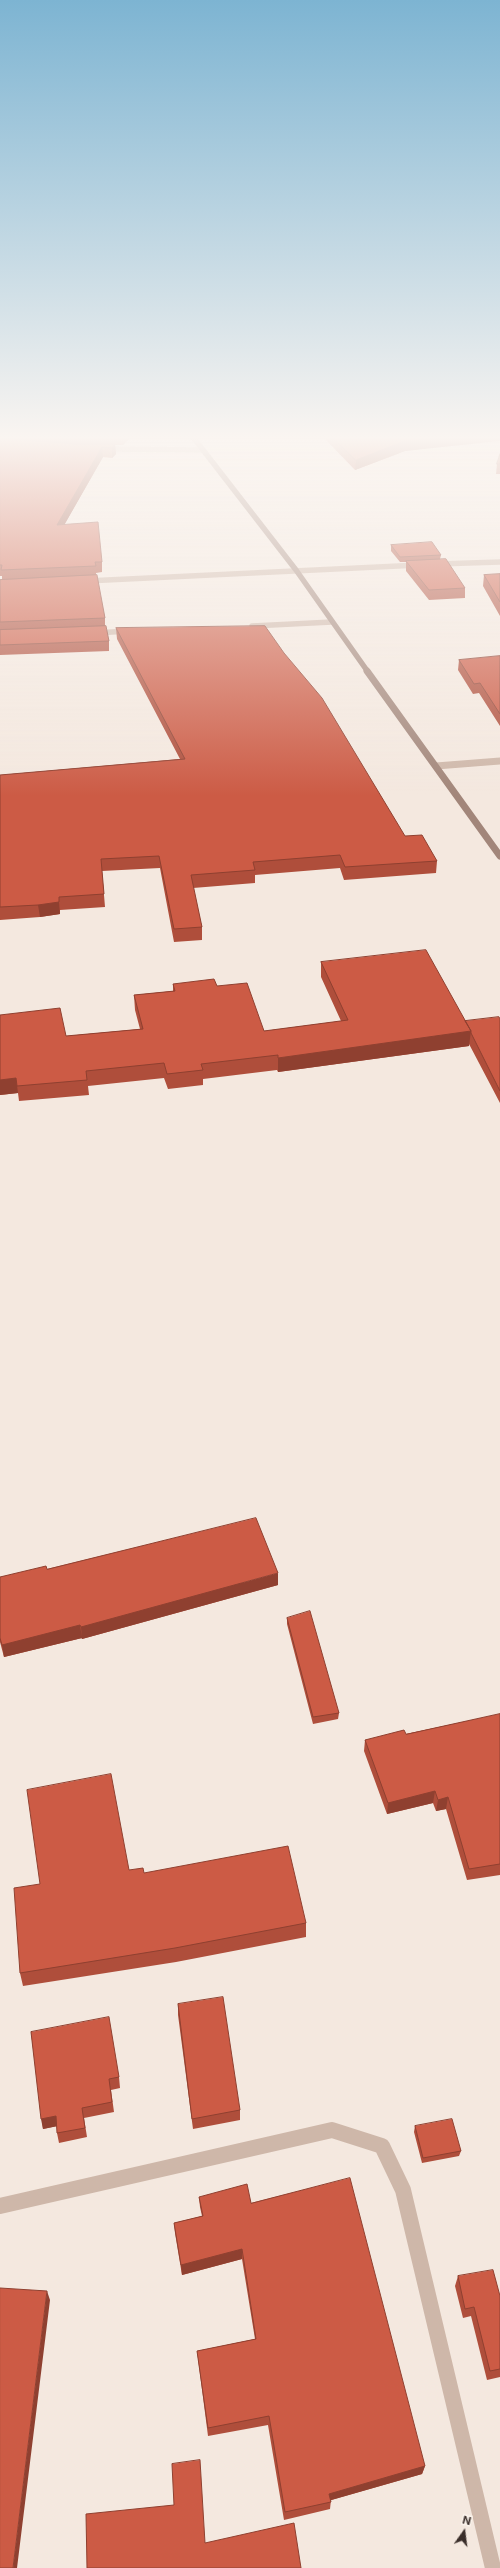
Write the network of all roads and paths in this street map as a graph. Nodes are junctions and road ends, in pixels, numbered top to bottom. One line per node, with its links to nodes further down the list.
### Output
1 (286, 557): 3 (street)
2 (500, 562): 3 (street)
3 (296, 570): 4 (street); 5 (street)
4 (78, 582)
5 (332, 622): 6 (street); 10 (street)
6 (247, 626)
7 (139, 631): 8 (street)
8 (85, 633)
9 (500, 761): 10 (street)
10 (436, 766): 11 (street)
11 (500, 856)
12 (0, 2206): 13 (street)
13 (493, 2568)

